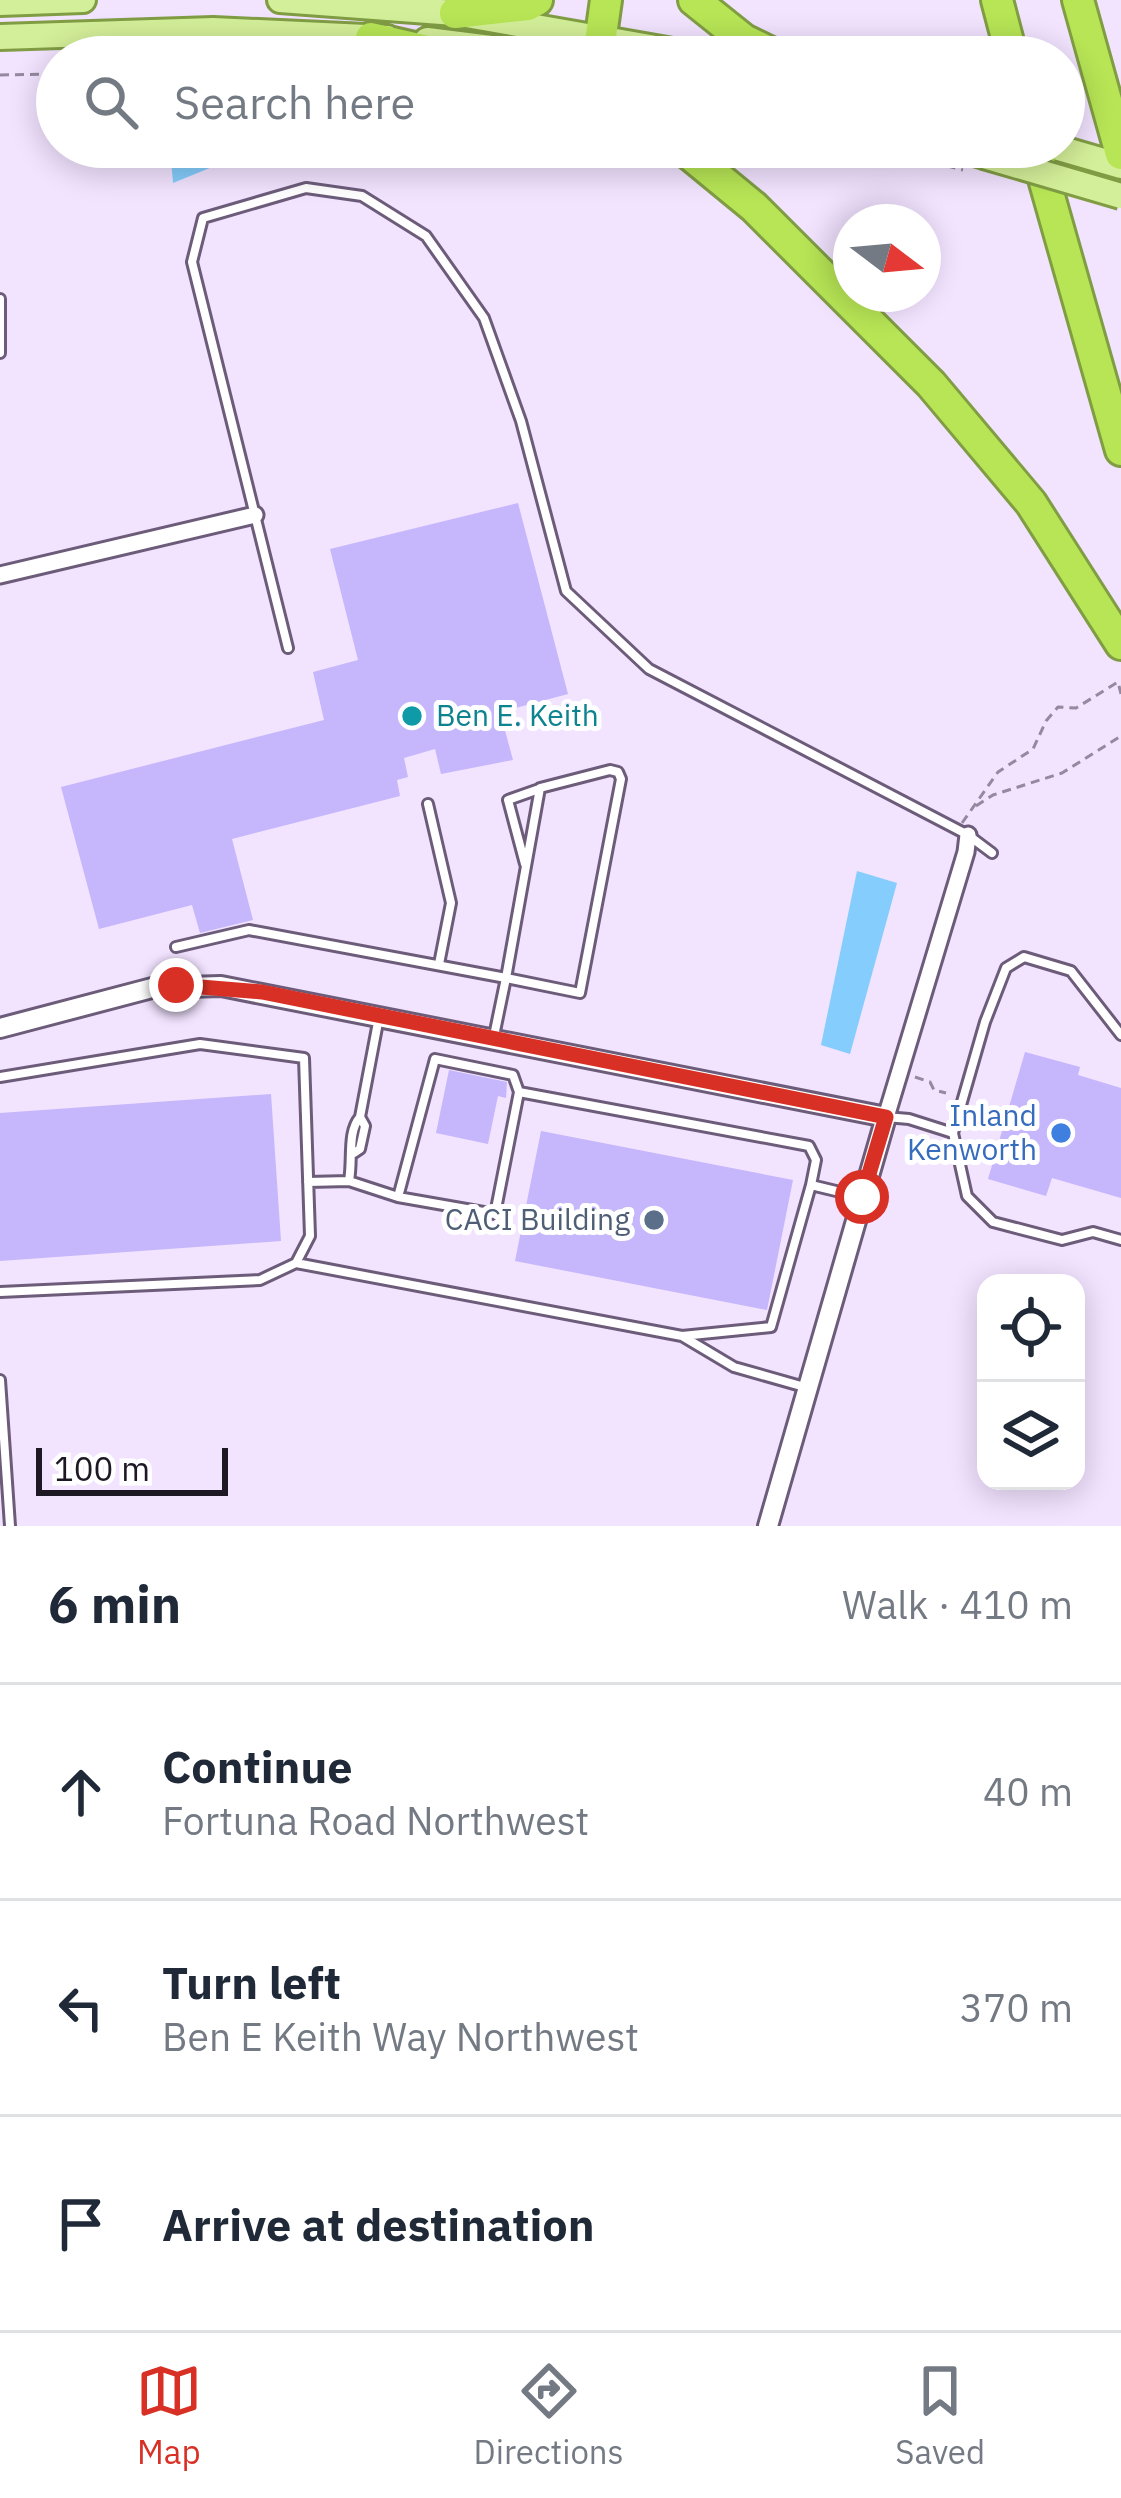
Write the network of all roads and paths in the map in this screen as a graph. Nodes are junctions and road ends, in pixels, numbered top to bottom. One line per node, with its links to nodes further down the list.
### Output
1 (83, 0): 8 (main road)
2 (280, 0): 9 (main road)
3 (537, 0): 9 (highway)
4 (606, 0): 13 (highway)
5 (694, 0): 14 (highway)
6 (998, 0): 15 (highway)
7 (1078, 0): 20 (highway)
8 (0, 4)
9 (455, 13): 12 (main road)
10 (53, 36): 11 (main road)
11 (332, 36)
12 (555, 36)
13 (601, 36)
14 (739, 36)
15 (1007, 36)
16 (36, 37): 17 (main road)
17 (0, 38)
18 (36, 74): 19 (path)
19 (0, 75)
20 (1121, 154)
21 (1085, 156): 22 (main road)
22 (1121, 166)
23 (707, 168): 32 (highway)
24 (1000, 168): 26 (main road, bridge)
25 (1040, 168): 29 (highway)
26 (1121, 196)
27 (0, 299): 28 (lane)
28 (0, 353)
29 (1121, 450)
30 (255, 515): 31 (street); 33 (lane); 38 (lane)
31 (0, 575)
32 (1121, 644)
33 (287, 648)
34 (1121, 694): 35 (path)
35 (1121, 736)
36 (540, 788): 40 (lane); 40 (lane); 43 (lane)
37 (428, 804): 42 (lane)
38 (968, 835): 39 (lane); 52 (street)
39 (992, 853)
40 (526, 867): 43 (lane)
41 (176, 947): 42 (lane)
42 (439, 964): 43 (lane)
43 (506, 978): 47 (lane)
44 (380, 1015): 45 (street); 47 (street); 56 (lane)
45 (0, 1028)
46 (1121, 1035): 55 (lane)
47 (494, 1037): 52 (street)
48 (0, 1077): 57 (lane)
49 (915, 1077): 51 (path)
50 (519, 1092): 58 (lane); 59 (lane); 59 (lane)
51 (946, 1094)
52 (886, 1117): 55 (lane); 60 (street)
53 (981, 1119): 54 (path)
54 (994, 1122)
55 (953, 1133): 61 (lane)
56 (349, 1181): 57 (lane); 59 (lane)
57 (308, 1182): 62 (lane)
58 (811, 1185): 60 (lane); 64 (lane)
59 (398, 1197)
60 (862, 1197): 66 (street)
61 (1121, 1240)
62 (296, 1262): 63 (lane); 64 (lane)
63 (0, 1292)
64 (682, 1336): 66 (lane)
65 (0, 1380): 67 (lane)
66 (808, 1388): 68 (street)
67 (10, 1526)
68 (768, 1526)

